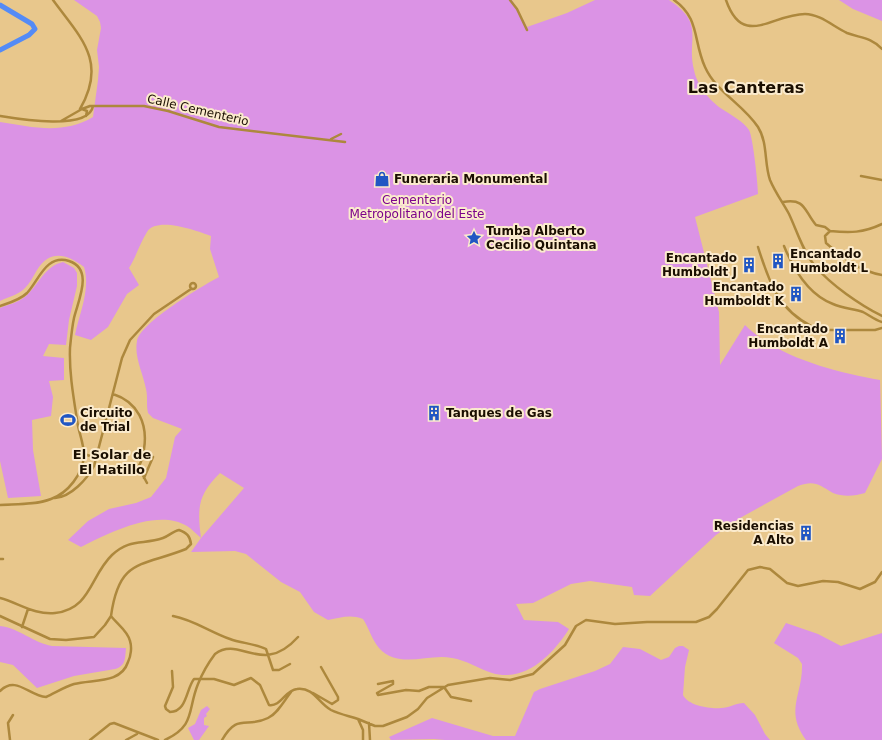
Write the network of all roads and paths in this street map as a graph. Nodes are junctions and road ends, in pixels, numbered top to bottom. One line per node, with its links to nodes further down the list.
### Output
1 (53, 0): 8 (street)
2 (510, 0): 5 (street)
3 (674, 0): 17 (street)
4 (726, 0): 6 (street)
5 (528, 30)
6 (882, 49)
7 (93, 106): 8 (street, Calle Cementerio); 10 (street); 13 (street, Calle Cementerio)
8 (81, 109): 10 (street); 11 (street, Calle Cementerio)
9 (0, 116): 11 (street)
10 (85, 117): 11 (street)
11 (61, 121)
12 (342, 134): 13 (street, Calle Cementerio)
13 (327, 140): 14 (street, Calle Cementerio)
14 (344, 142)
15 (861, 176): 16 (street)
16 (882, 180)
17 (783, 202): 19 (street); 25 (street)
18 (882, 224): 19 (street)
19 (830, 231): 22 (street)
20 (758, 246): 27 (street)
21 (784, 246): 26 (street)
22 (882, 275)
23 (191, 289): 30 (street)
24 (0, 306): 31 (street)
25 (882, 316)
26 (882, 322)
27 (813, 327): 29 (street); 29 (street)
28 (882, 328): 29 (street)
29 (820, 330)
30 (113, 394): 32 (street); 34 (street)
31 (84, 454): 32 (street); 38 (street)
32 (97, 454): 38 (street)
33 (153, 457): 36 (street)
34 (139, 468): 35 (street); 36 (street)
35 (134, 472)
36 (144, 478): 37 (street)
37 (147, 483)
38 (52, 499): 39 (street)
39 (0, 506)
40 (882, 572): 54 (street)
41 (0, 598): 42 (street)
42 (28, 610): 44 (street); 46 (street)
43 (0, 616): 46 (street)
44 (111, 616): 46 (street); 56 (street)
45 (173, 616): 48 (street)
46 (22, 627)
47 (298, 637): 48 (street)
48 (268, 656): 49 (street); 52 (street)
49 (290, 664)
50 (321, 667): 57 (street)
51 (172, 671): 52 (street)
52 (202, 678): 55 (street); 67 (street)
53 (378, 684): 54 (street)
54 (444, 687): 58 (street); 61 (street)
55 (293, 690): 57 (street); 68 (street)
56 (0, 691)
57 (313, 693): 60 (street)
58 (471, 701)
59 (13, 715): 63 (street)
60 (358, 718): 61 (street); 69 (street)
61 (369, 723): 70 (street)
62 (138, 734): 64 (street); 65 (street); 66 (street)
63 (10, 740)
64 (90, 740)
65 (126, 740)
66 (158, 740)
67 (164, 740)
68 (222, 740)
69 (363, 740)
70 (370, 740)

